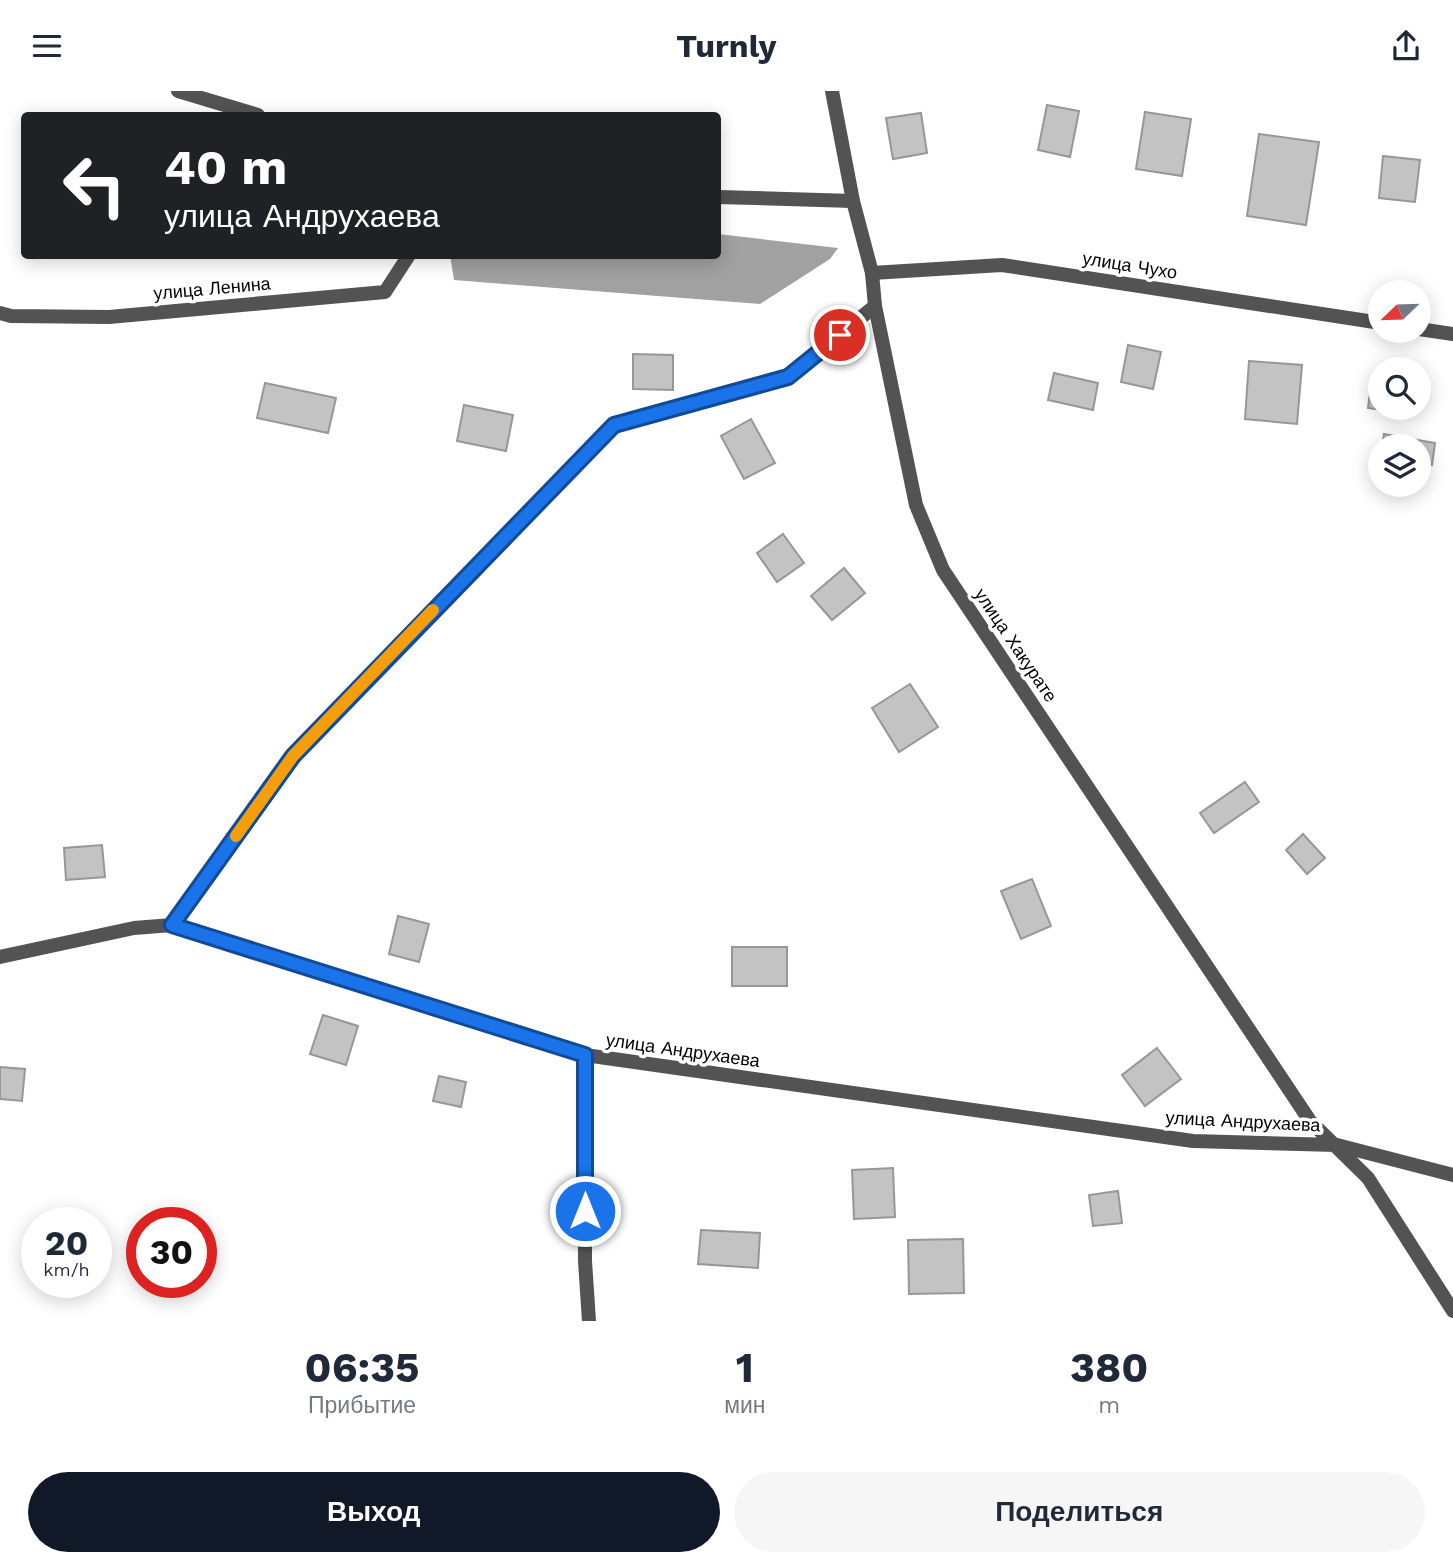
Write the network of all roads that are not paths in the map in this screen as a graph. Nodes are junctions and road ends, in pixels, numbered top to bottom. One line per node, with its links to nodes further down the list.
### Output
1 (178, 91): 3 (street)
2 (832, 91): 5 (street, улица Хакурате)
3 (248, 112)
4 (721, 197): 5 (street)
5 (853, 201): 7 (street, улица Хакурате)
6 (406, 259): 9 (street, улица Ленина)
7 (872, 273): 8 (street, улица Хакурате); 10 (street, улица Чухо)
8 (875, 306): 13 (street); 16 (street, улица Хакурате)
9 (0, 313)
10 (1368, 321)
11 (1432, 331): 12 (street)
12 (1453, 334)
13 (172, 925): 14 (street, улица Андрухаева); 15 (street, улица Андрухаева)
14 (0, 957)
15 (585, 1055): 16 (street, улица Андрухаева); 19 (street)
16 (1337, 1145): 17 (street); 18 (street, улица Хакурате)
17 (1453, 1175)
18 (1453, 1311)
19 (589, 1321)

